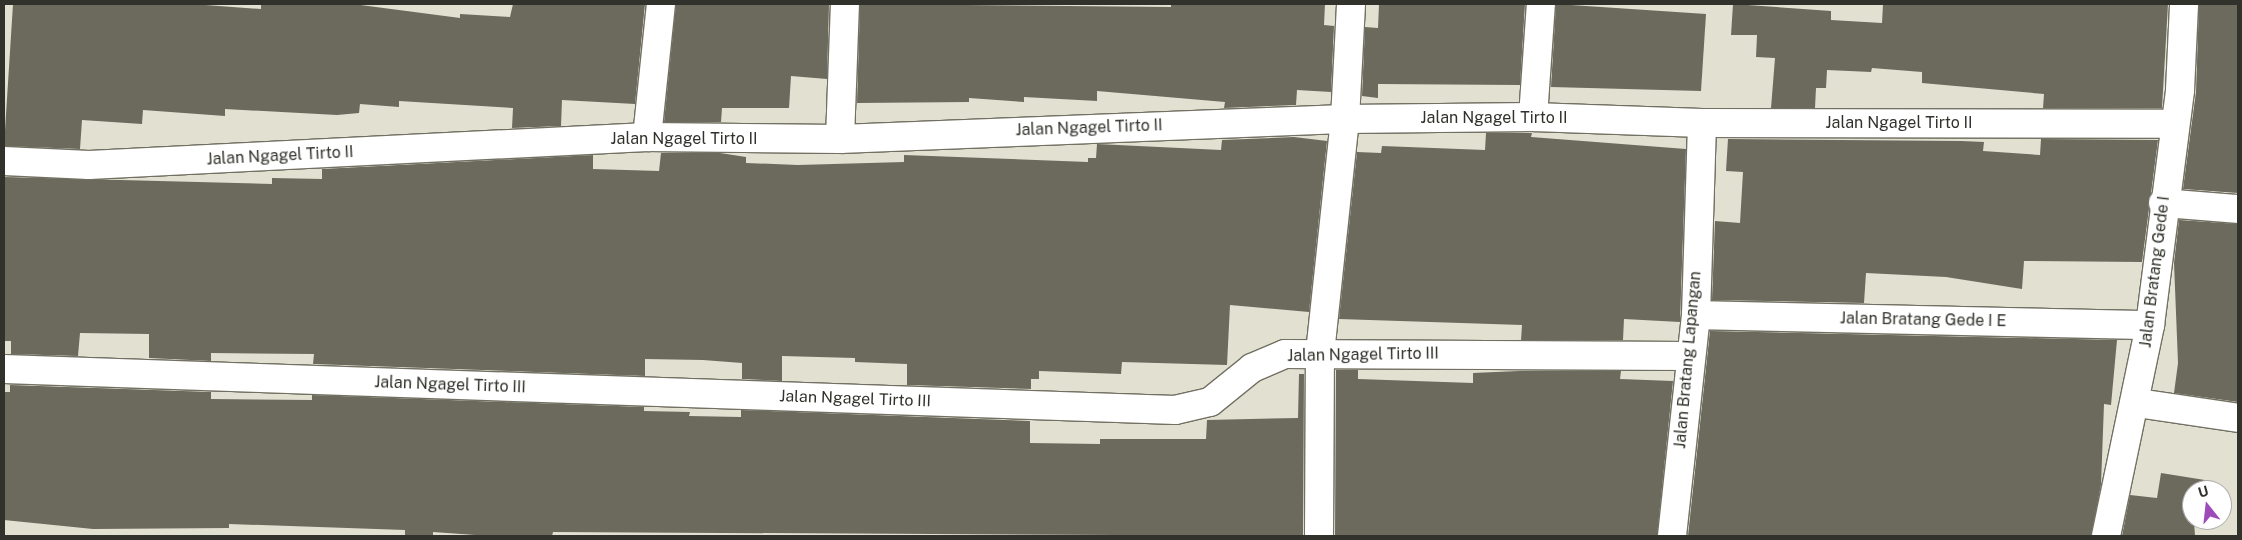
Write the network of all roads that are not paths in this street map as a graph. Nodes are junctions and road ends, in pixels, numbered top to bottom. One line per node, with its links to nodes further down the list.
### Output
1 (661, 4): 10 (street)
2 (845, 4): 11 (street)
3 (1351, 4): 7 (street)
4 (1541, 4): 6 (street)
5 (2184, 4): 9 (street, Jalan Bratang Gede I)
6 (1533, 117): 7 (street, Jalan Ngagel Tirto II); 8 (street, Jalan Ngagel Tirto II)
7 (1345, 120): 11 (street, Jalan Ngagel Tirto II); 17 (street)
8 (1702, 123): 9 (street, Jalan Ngagel Tirto II); 15 (street, Jalan Bratang Lapangan)
9 (2175, 124): 13 (street, Jalan Bratang Gede I)
10 (646, 137): 11 (street, Jalan Ngagel Tirto II); 12 (street, Jalan Ngagel Tirto II)
11 (840, 139)
12 (4, 161)
13 (2163, 203): 14 (street); 16 (street, Jalan Bratang Gede I)
14 (2238, 209)
15 (1696, 315): 16 (street, Jalan Bratang Gede I E); 18 (street, Jalan Bratang Lapangan)
16 (2150, 325): 20 (street, Jalan Bratang Gede I)
17 (1320, 353): 18 (street, Jalan Ngagel Tirto III); 19 (street, Jalan Ngagel Tirto III); 22 (street)
18 (1689, 356): 23 (street, Jalan Bratang Lapangan)
19 (4, 370)
20 (2137, 404): 21 (street); 24 (street, Jalan Bratang Gede I)
21 (2238, 418)
22 (1319, 536)
23 (1672, 536)
24 (2106, 536)

